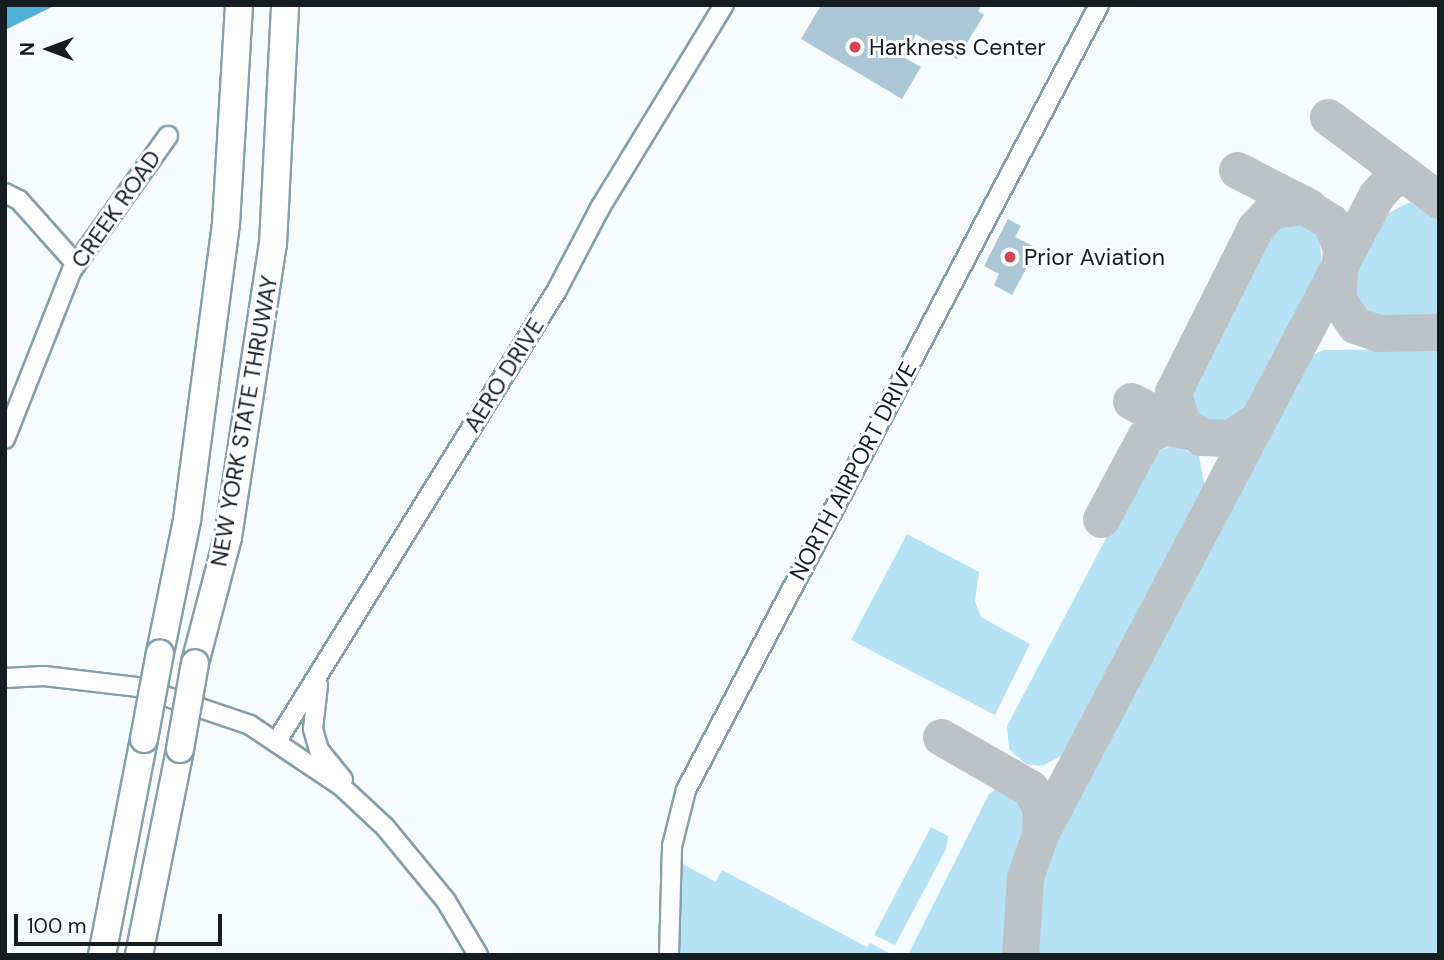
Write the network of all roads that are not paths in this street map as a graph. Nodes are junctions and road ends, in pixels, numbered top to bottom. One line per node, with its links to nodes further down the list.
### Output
1 (239, 5): 13 (highway, NEW YORK STATE THRUWAY, bridge)
2 (285, 5): 14 (highway, NEW YORK STATE THRUWAY, bridge)
3 (724, 5): 9 (street, AERO DRIVE)
4 (1099, 5): 16 (street, NORTH AIRPORT DRIVE)
5 (168, 136): 7 (street, CREEK ROAD)
6 (5, 193): 7 (street)
7 (76, 264): 8 (street, CREEK ROAD)
8 (5, 439)
9 (319, 675): 11 (street, AERO DRIVE); 12 (street)
10 (5, 678): 11 (street)
11 (277, 741): 12 (street)
12 (363, 805): 15 (street)
13 (102, 955)
14 (139, 955)
15 (478, 955)
16 (669, 955)

